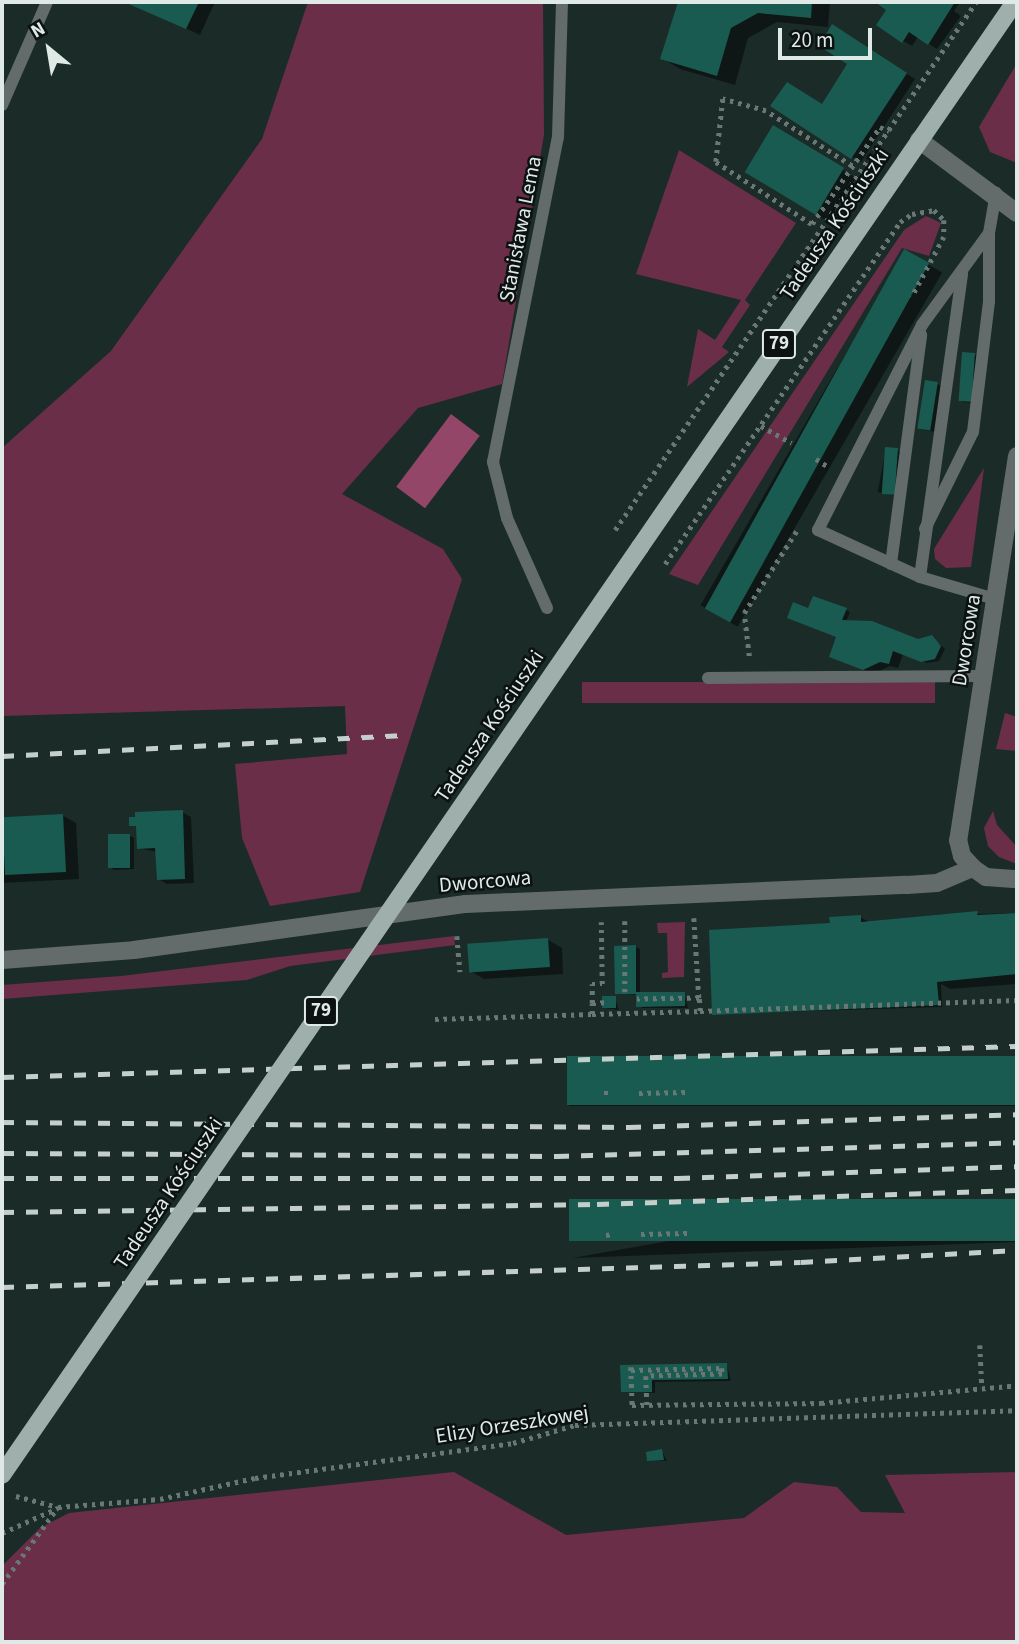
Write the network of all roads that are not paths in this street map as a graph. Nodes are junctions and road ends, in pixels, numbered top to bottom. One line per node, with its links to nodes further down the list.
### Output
1 (47, 2): 4 (lane)
2 (562, 2): 16 (lane, Stanisława Lema)
3 (1015, 2): 5 (main road, Tadeusza Kościuszki / 79)
4 (2, 105)
5 (919, 140): 6 (street); 22 (main road, Tadeusza Kościuszki / 79, bridge)
6 (996, 193): 7 (street); 8 (lane)
7 (1017, 213)
8 (989, 233): 9 (lane); 12 (lane)
9 (962, 271): 10 (lane); 12 (lane)
10 (922, 325): 13 (lane); 13 (lane)
11 (1017, 456): 15 (street, Dworcowa)
12 (925, 529): 14 (lane)
13 (891, 564): 14 (lane)
14 (920, 577): 15 (lane)
15 (995, 598): 17 (street, Dworcowa)
16 (547, 608)
17 (983, 676): 18 (lane); 19 (street, Dworcowa)
18 (708, 678)
19 (973, 868): 20 (street); 21 (street, Dworcowa)
20 (1017, 879)
21 (2, 960)
22 (2, 1475)

